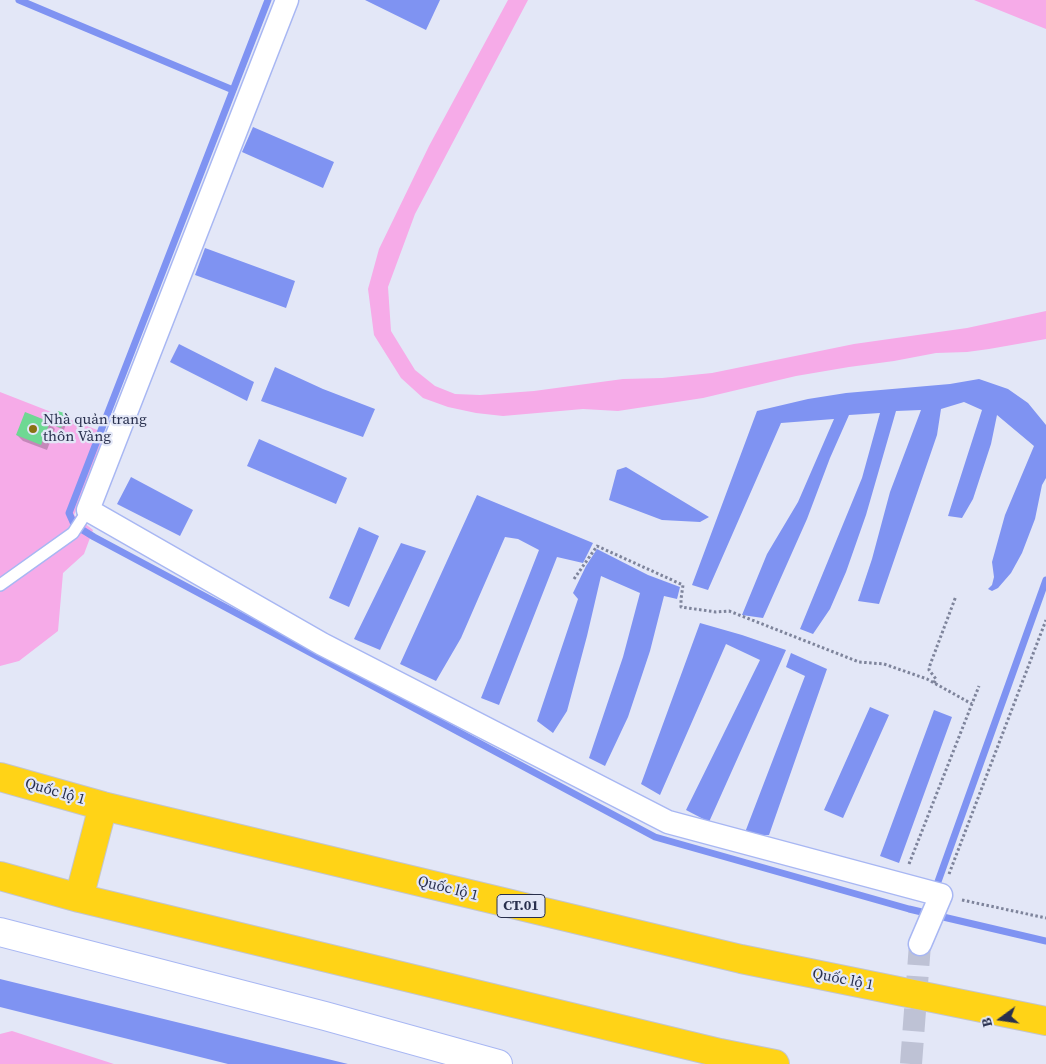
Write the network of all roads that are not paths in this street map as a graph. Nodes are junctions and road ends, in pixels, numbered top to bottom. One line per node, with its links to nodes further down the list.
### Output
1 (287, 0): 2 (street)
2 (88, 510): 3 (lane); 9 (street)
3 (0, 585)
4 (0, 776): 5 (highway, Quốc lộ 1 / CT.01)
5 (103, 806): 7 (highway); 10 (highway, Quốc lộ 1 / CT.01)
6 (0, 876): 7 (highway)
7 (79, 898): 12 (highway)
8 (0, 932): 11 (main road)
9 (920, 944)
10 (1046, 1021)
11 (498, 1064)
12 (775, 1064)

